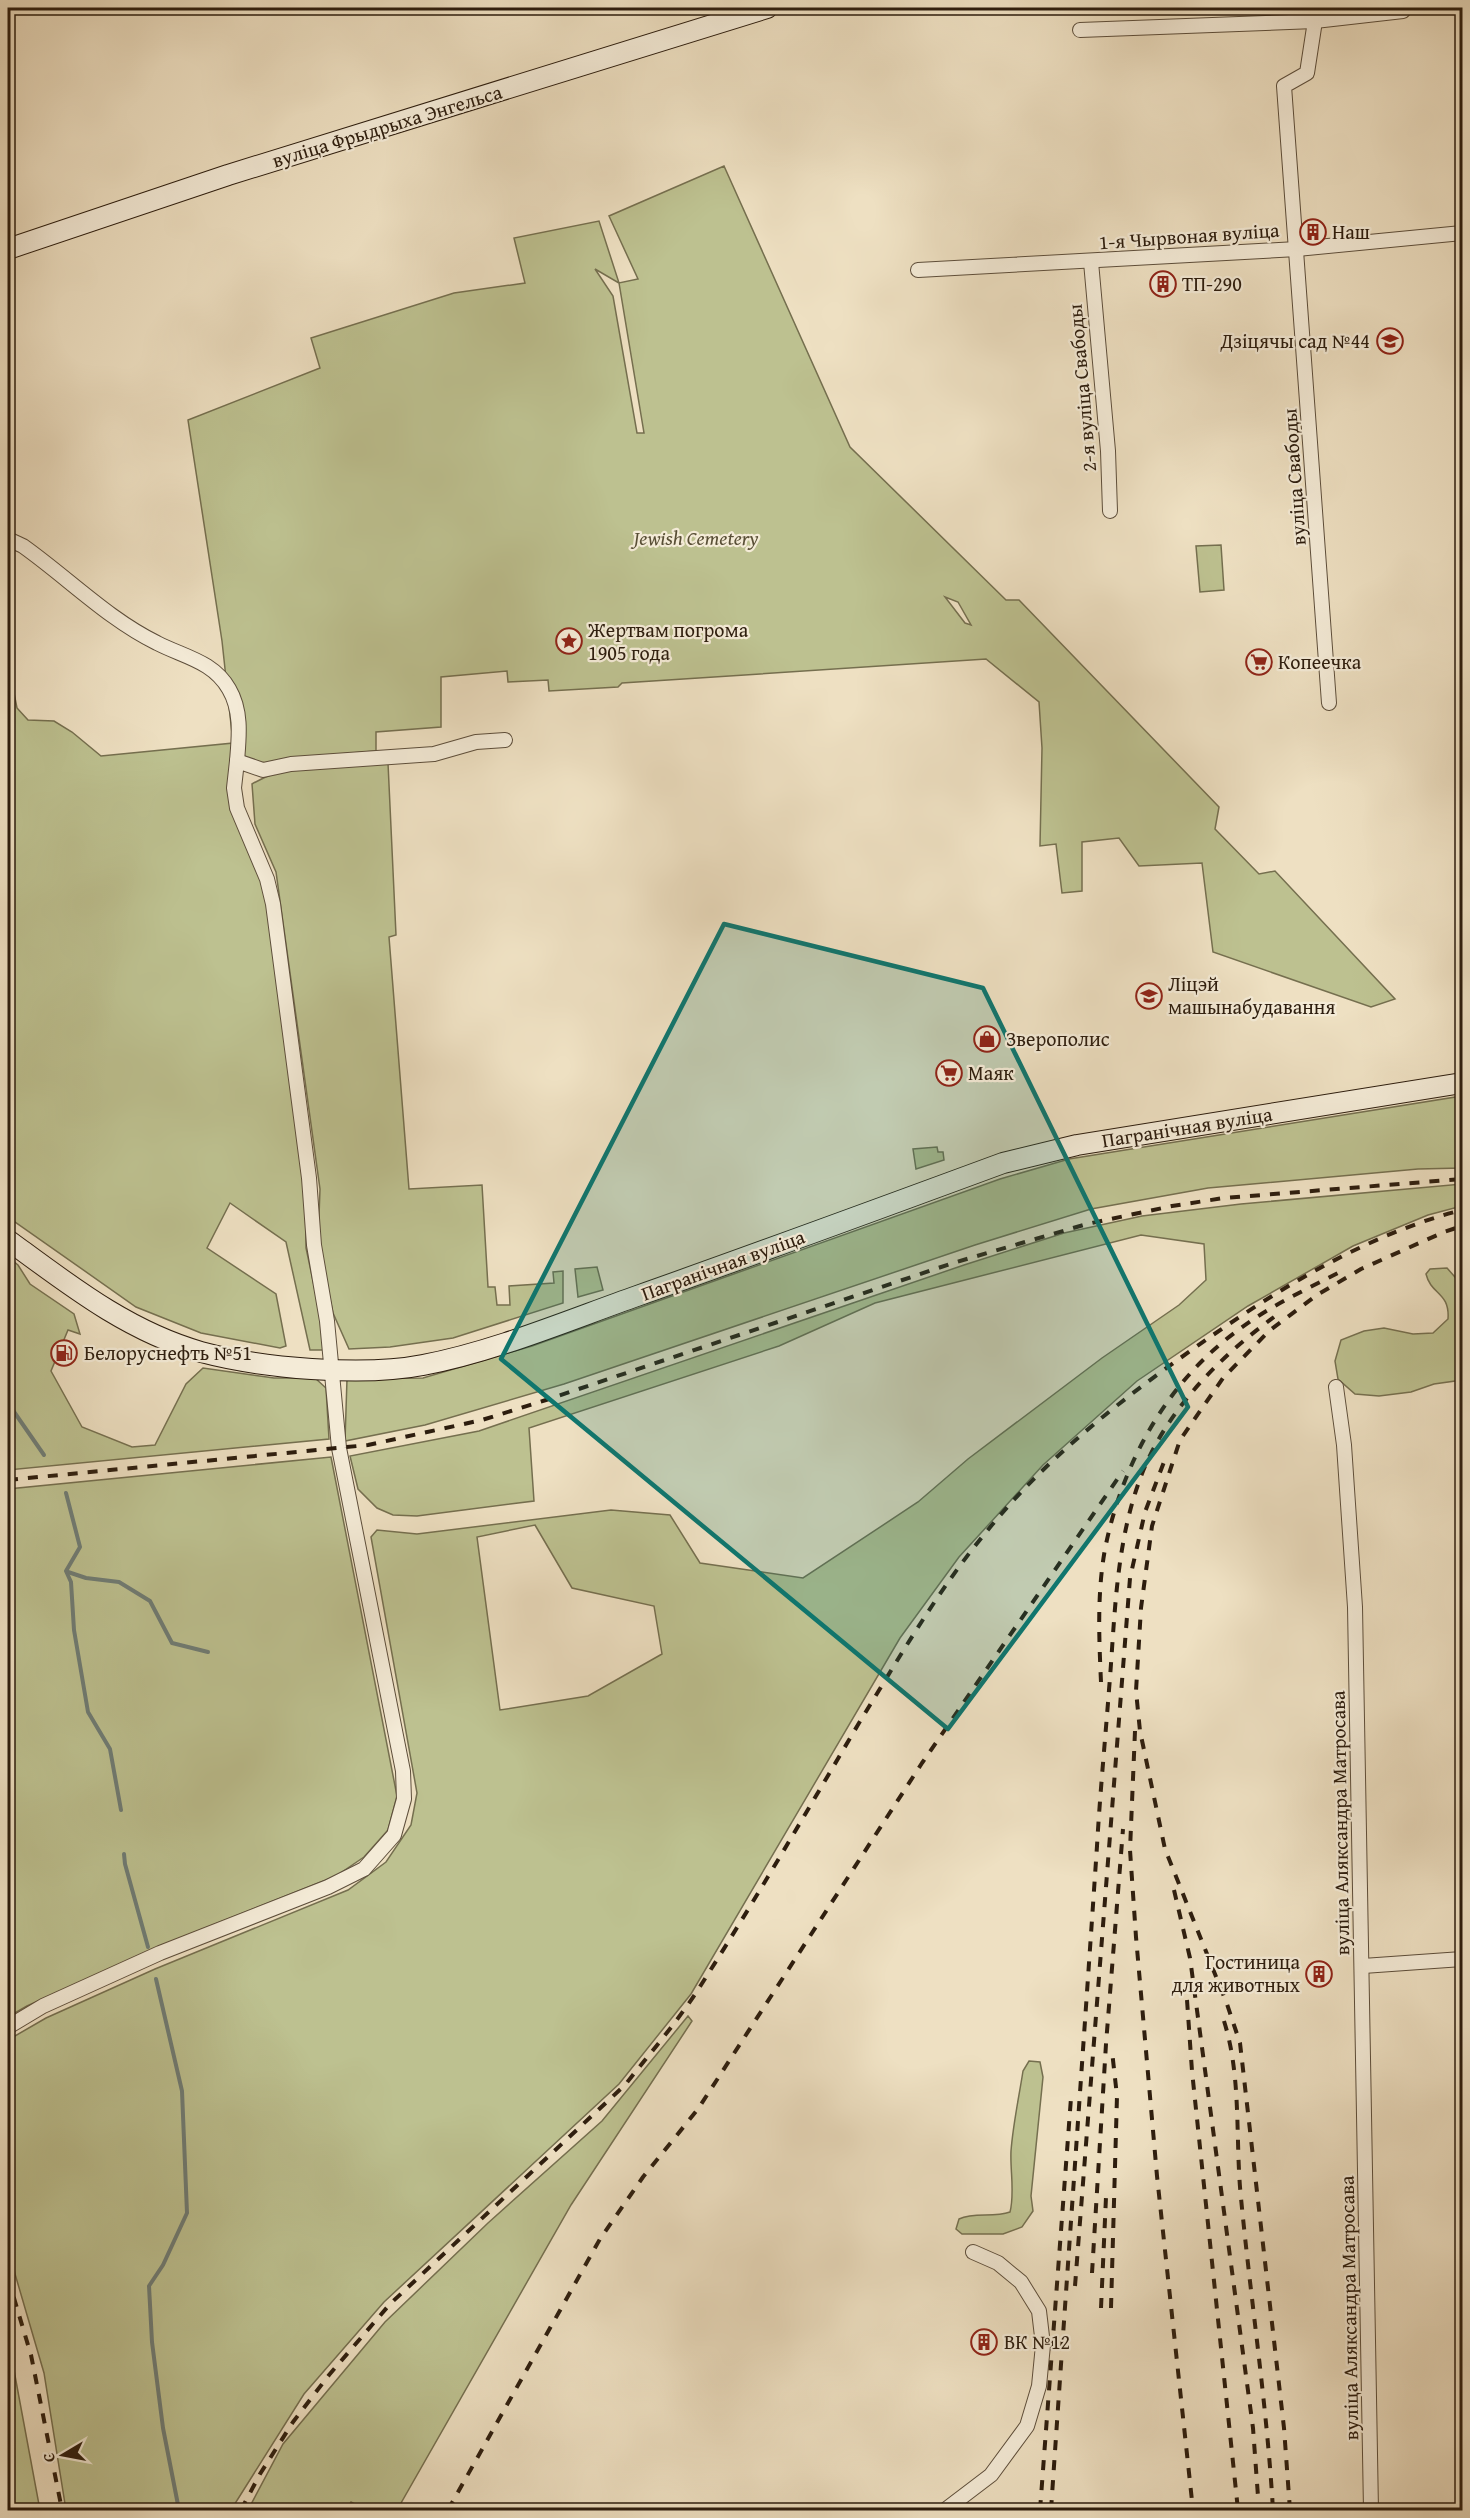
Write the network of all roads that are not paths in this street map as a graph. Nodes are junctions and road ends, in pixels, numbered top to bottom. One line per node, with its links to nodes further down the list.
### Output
1 (767, 8): 6 (street, вуліца Фрыдрыха Энгельса)
2 (1403, 10): 3 (street)
3 (1315, 21): 4 (street); 7 (street, вуліца Свабоды)
4 (1080, 30)
5 (1462, 233): 7 (street, 1-я Чырвоная вуліца)
6 (8, 249)
7 (1297, 249): 8 (street, 1-я Чырвоная вуліца); 12 (street, вуліца Свабоды)
8 (1091, 262): 9 (street, 1-я Чырвоная вуліца); 10 (street, 2-я вуліца Свабоды)
9 (918, 270)
10 (1110, 512)
11 (8, 539): 14 (street)
12 (1329, 703)
13 (505, 740): 14 (street)
14 (237, 761): 17 (street)
15 (1462, 1083): 17 (street, Пагранічная вуліца)
16 (8, 1240): 17 (street, Пагранічная вуліца)
17 (332, 1369): 21 (street)
18 (1336, 1387): 20 (street, вуліца Аляксандра Матросава)
19 (1462, 1959): 20 (street)
20 (1363, 1965): 24 (street, вуліца Аляксандра Матросава)
21 (8, 2027)
22 (973, 2253): 23 (street)
23 (945, 2511)
24 (1371, 2511)

